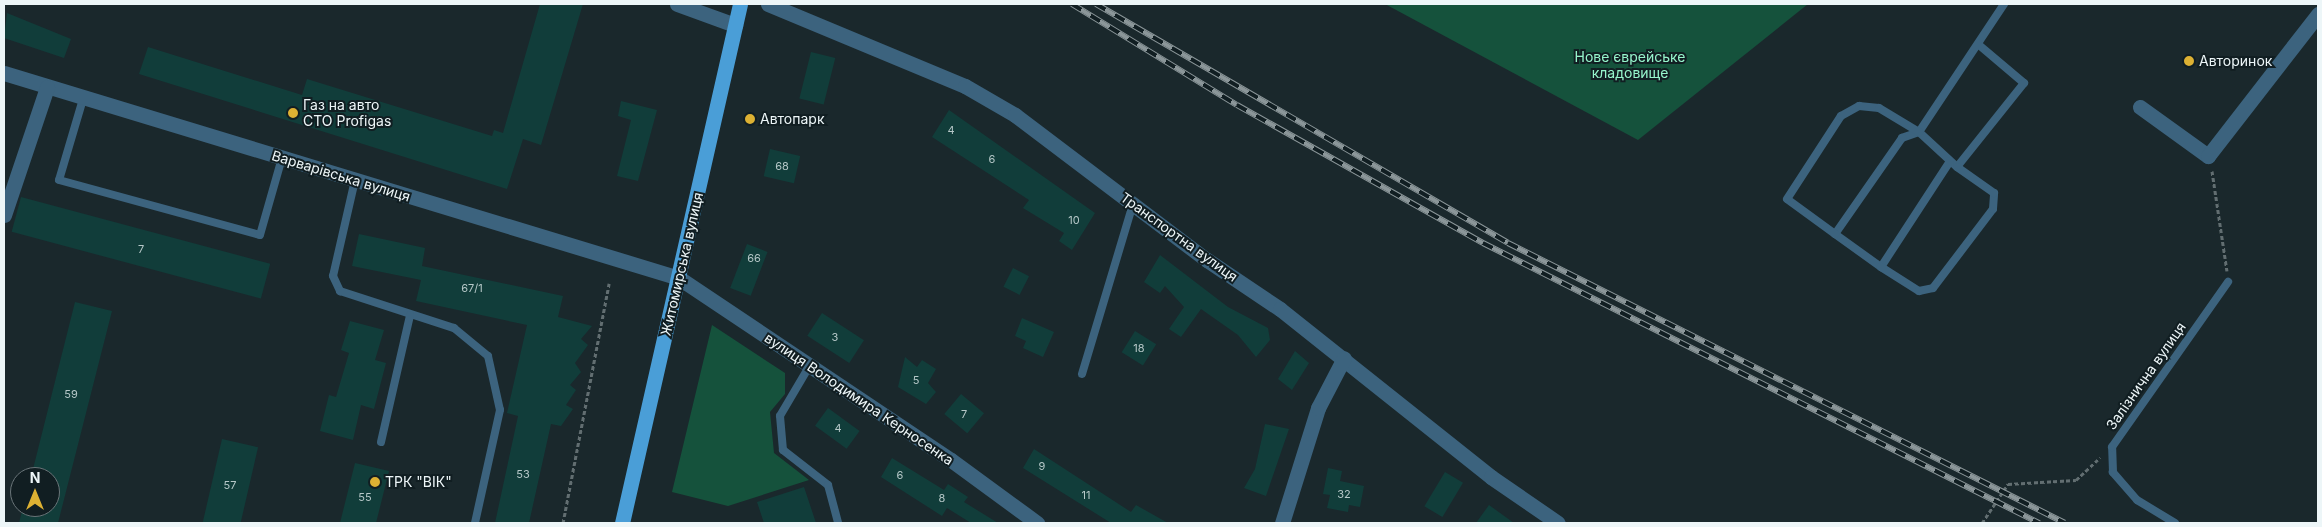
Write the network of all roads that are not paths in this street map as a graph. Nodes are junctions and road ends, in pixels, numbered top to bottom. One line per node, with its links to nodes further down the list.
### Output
1 (677, 4): 6 (street)
2 (740, 4): 6 (main road, Житомирська вулиця)
3 (768, 4): 17 (street, Транспортна вулиця)
4 (2004, 4): 7 (lane)
5 (2318, 14): 11 (street)
6 (735, 25): 21 (main road, Житомирська вулиця)
7 (1979, 45): 12 (lane); 15 (lane)
8 (4, 73): 9 (street, Варварівська вулиця)
9 (47, 87): 10 (street, Варварівська вулиця); 18 (street)
10 (84, 99): 13 (street, Варварівська вулиця); 13 (lane)
11 (2140, 107)
12 (1919, 132): 14 (lane); 19 (lane); 19 (lane)
13 (282, 158): 16 (street, Варварівська вулиця)
14 (1950, 160): 15 (lane); 20 (lane)
15 (1957, 168): 20 (lane)
16 (355, 180): 21 (street, Варварівська вулиця); 23 (lane)
17 (1134, 204): 24 (street, Транспортна вулиця); 26 (lane)
18 (4, 215)
19 (1834, 234): 20 (lane)
20 (1881, 267)
21 (679, 278): 25 (street, вулиця Володимира Керносенка); 29 (main road, Житомирська вулиця)
22 (2228, 282): 34 (lane, Залізнична вулиця)
23 (410, 315): 27 (lane); 28 (lane)
24 (1344, 358): 32 (street); 33 (street, Транспортна вулиця)
25 (810, 365): 30 (lane); 31 (street, вулиця Володимира Керносенка)
26 (1082, 374)
27 (381, 442)
28 (475, 523)
29 (622, 523)
30 (838, 523)
31 (1037, 523)
32 (1282, 523)
33 (1558, 523)
34 (2175, 523)

